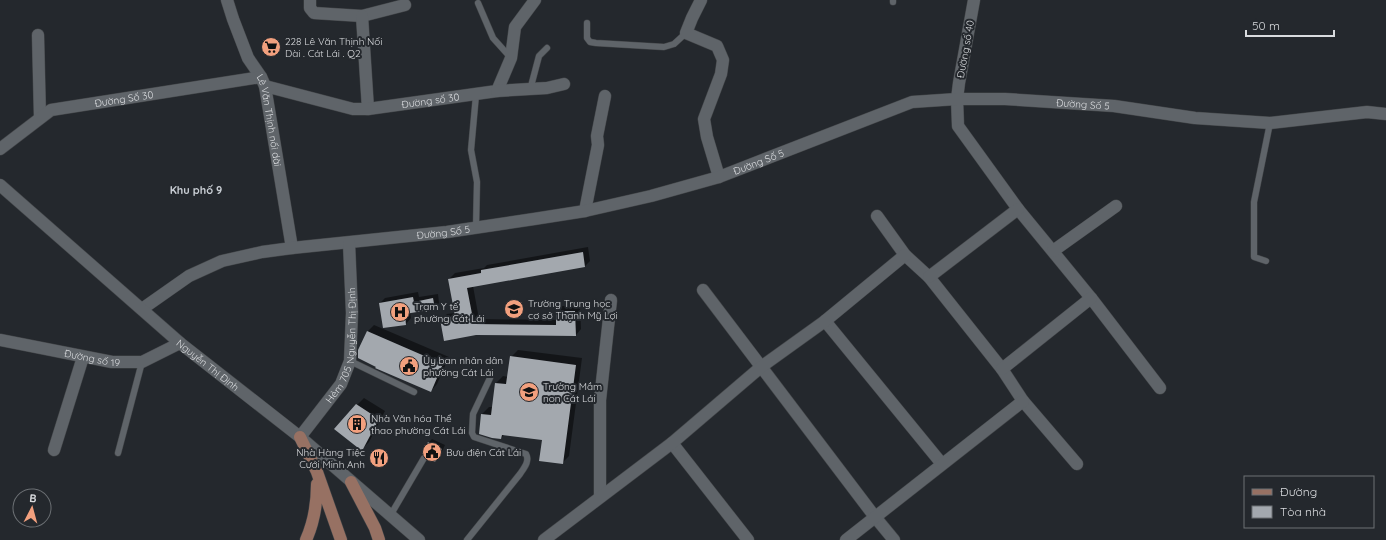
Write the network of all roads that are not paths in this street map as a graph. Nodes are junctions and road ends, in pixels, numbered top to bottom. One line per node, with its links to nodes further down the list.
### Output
1 (227, 0): 14 (street, Lê Văn Thịnh nối dài)
2 (310, 0): 8 (street)
3 (535, 0): 13 (street)
4 (701, 0): 10 (street)
5 (974, 0): 20 (street, Đường số 40)
6 (478, 4): 13 (lane)
7 (405, 5): 8 (street)
8 (362, 16): 21 (street)
9 (587, 23): 10 (lane)
10 (686, 33): 26 (street)
11 (38, 35): 23 (street)
12 (547, 48): 16 (lane)
13 (510, 58): 17 (street)
14 (263, 82): 21 (street, Đường số 30); 23 (street, Đường Số 30); 34 (street, Lê Văn Thịnh nối dài)
15 (564, 84): 16 (street, Đường số 30)
16 (530, 90): 17 (street, Đường số 30)
17 (497, 91): 18 (street, Đường số 30)
18 (476, 95): 21 (street, Đường số 30); 32 (lane)
19 (605, 96): 30 (street)
20 (958, 99): 24 (street, Đường Số 5); 26 (street, Đường Số 5); 29 (street, Đường số 40)
21 (368, 109)
22 (1386, 114): 24 (street, Đường Số 5)
23 (40, 118): 25 (street, Đường Số 30)
24 (1270, 123): 37 (lane)
25 (0, 149)
26 (718, 177): 30 (street, Đường Số 5)
27 (0, 185): 42 (street, Nguyễn Thị Định)
28 (1116, 206): 35 (street)
29 (1018, 209): 35 (street, Đường số 40); 38 (street)
30 (585, 211): 32 (street, Đường Số 5)
31 (877, 216): 36 (street)
32 (476, 227): 33 (street, Đường Số 5)
33 (349, 243): 34 (street, Đường Số 5); 47 (street, Hẻm 705 Nguyễn Thị Định)
34 (292, 248): 42 (street, Đường Số 5)
35 (1053, 251): 40 (street, Đường số 40)
36 (905, 255): 38 (street); 43 (street)
37 (1266, 261)
38 (930, 277): 50 (street)
39 (703, 290): 49 (street)
40 (1091, 298): 50 (street); 52 (street, Đường số 40)
41 (611, 300): 64 (street)
42 (142, 310): 45 (street, Nguyễn Thị Định)
43 (825, 321): 49 (street); 60 (street)
44 (0, 340): 46 (street, Đường số 19)
45 (180, 342): 48 (street, Đường số 19); 55 (street, Nguyễn Thị Định)
46 (83, 357): 48 (street, Đường số 19); 57 (street)
47 (350, 361): 53 (lane); 55 (street, Hẻm 705 Nguyễn Thị Định)
48 (142, 362): 58 (lane)
49 (761, 367): 56 (street); 66 (street)
50 (1002, 369): 54 (street)
51 (490, 378): 71 (lane)
52 (1160, 388)
53 (414, 392)
54 (1023, 401): 60 (street); 61 (street)
55 (300, 437): 62 (main road); 63 (street, Nguyễn Thị Định)
56 (672, 442): 64 (street); 73 (street)
57 (54, 450)
58 (118, 453)
59 (424, 458): 65 (lane)
60 (942, 464): 66 (street)
61 (1077, 464)
62 (317, 472): 67 (main road); 68 (main road)
63 (351, 482): 65 (street, Nguyễn Thị Định); 69 (main road)
64 (600, 497): 72 (street)
65 (390, 516): 70 (street, Nguyễn Thị Định)
66 (875, 517): 74 (street); 75 (street)
67 (306, 540)
68 (341, 540)
69 (379, 540)
70 (419, 540)
71 (467, 540)
72 (544, 540)
73 (748, 540)
74 (846, 540)
75 (894, 540)

